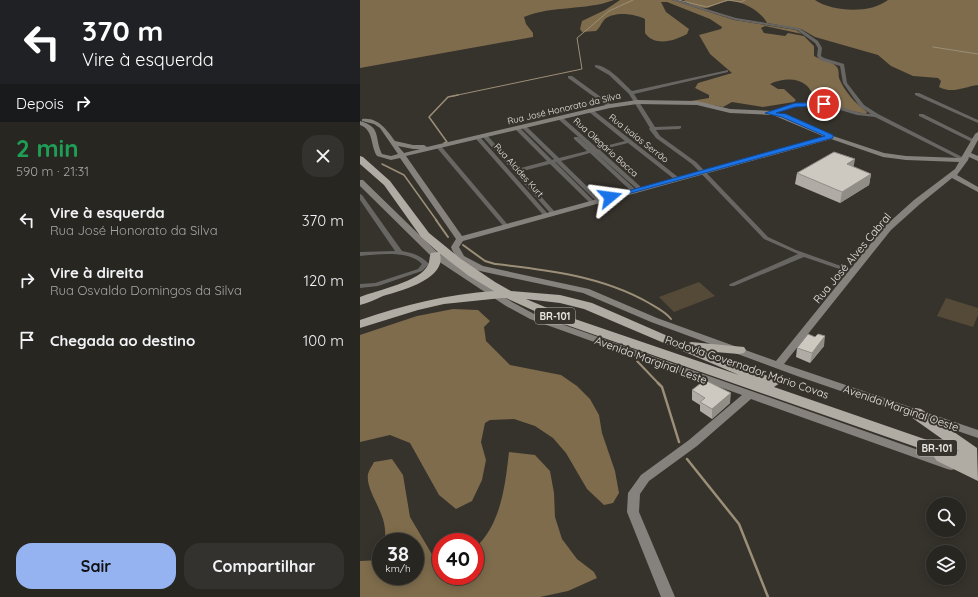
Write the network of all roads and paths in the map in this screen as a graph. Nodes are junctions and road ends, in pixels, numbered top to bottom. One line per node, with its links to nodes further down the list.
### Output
1 (673, 0): 11 (street)
2 (597, 66): 5 (street)
3 (726, 71): 5 (street)
4 (570, 77): 8 (street)
5 (631, 93): 7 (street)
6 (918, 94): 15 (street)
7 (637, 102): 8 (main road, Rua José Honorato da Silva); 10 (main road, Rua José Honorato da Silva); 19 (street)
8 (610, 106): 9 (main road, Rua José Honorato da Silva)
9 (591, 111): 14 (main road, Rua José Honorato da Silva); 23 (street, Rua Isaías Serrão)
10 (768, 113): 11 (street); 21 (main road, Rua José Honorato da Silva)
11 (876, 115): 30 (street)
12 (921, 115): 22 (street)
13 (360, 119): 24 (main road)
14 (558, 119): 17 (main road, Rua José Honorato da Silva); 28 (street, Rua Olegário Bacca)
15 (978, 122)
16 (360, 123): 29 (main road, Rua José Honorato da Silva)
17 (520, 128): 20 (main road, Rua José Honorato da Silva); 25 (street); 26 (street)
18 (679, 128): 19 (street)
19 (652, 129): 35 (street)
20 (482, 137): 27 (main road, Rua José Honorato da Silva); 36 (street, Rua Alcides Kurt)
21 (831, 137): 30 (main road, Rua José Honorato da Silva); 35 (main road)
22 (976, 138): 30 (main road, Rua José Alves Cabral)
23 (630, 141): 28 (street); 38 (street, Rua Isaías Serrão)
24 (392, 142): 27 (main road); 29 (main road)
25 (541, 144): 26 (street); 32 (street)
26 (535, 146): 33 (street)
27 (435, 148): 29 (main road, Rua José Honorato da Silva); 47 (street)
28 (593, 151): 32 (street); 40 (street, Rua Olegário Bacca)
29 (402, 156): 48 (main road)
30 (967, 157): 31 (main road); 37 (main road, Rua José Alves Cabral)
31 (978, 159)
32 (557, 160): 33 (street); 43 (street)
33 (551, 161): 36 (street); 43 (street)
34 (365, 163): 64 (highway, Rodovia Governador Mário Covas / BR-101)
35 (702, 171): 38 (main road); 52 (street)
36 (514, 172): 46 (street, Rua Alcides Kurt)
37 (952, 175): 41 (main road); 53 (main road, Rua José Alves Cabral)
38 (676, 178): 40 (main road)
39 (360, 182): 51 (main road, Avenida Marginal Leste)
40 (636, 189): 43 (main road)
41 (978, 190)
42 (360, 196): 44 (street)
43 (595, 201): 46 (main road)
44 (367, 206): 45 (street); 49 (street)
45 (360, 208)
46 (550, 214): 47 (main road)
47 (506, 226): 48 (main road)
48 (460, 239): 60 (main road, Avenida Marginal Oeste)
49 (400, 253): 50 (street); 54 (street)
50 (360, 254)
51 (435, 255): 57 (highway); 62 (main road, Avenida Marginal Leste)
52 (802, 255): 53 (street); 55 (street)
53 (853, 272): 61 (main road, Rua José Alves Cabral)
54 (376, 285): 56 (street); 57 (street)
55 (732, 285)
56 (360, 286)
57 (363, 300)
58 (360, 324): 59 (highway, Rodovia Governador Mário Covas / BR-101)
59 (676, 344): 60 (highway); 66 (highway, Rodovia Governador Mário Covas / BR-101)
60 (739, 350): 61 (main road, Avenida Marginal Oeste)
61 (778, 365): 63 (main road, Avenida Marginal Oeste)
62 (749, 395): 67 (main road, Avenida Marginal Leste); 68 (main road)
63 (916, 413): 65 (main road, Avenida Marginal Oeste); 66 (highway)
64 (896, 434): 66 (highway, Rodovia Governador Mário Covas / BR-101); 67 (highway)
65 (978, 434)
66 (976, 456)
67 (978, 475)
68 (665, 596)

